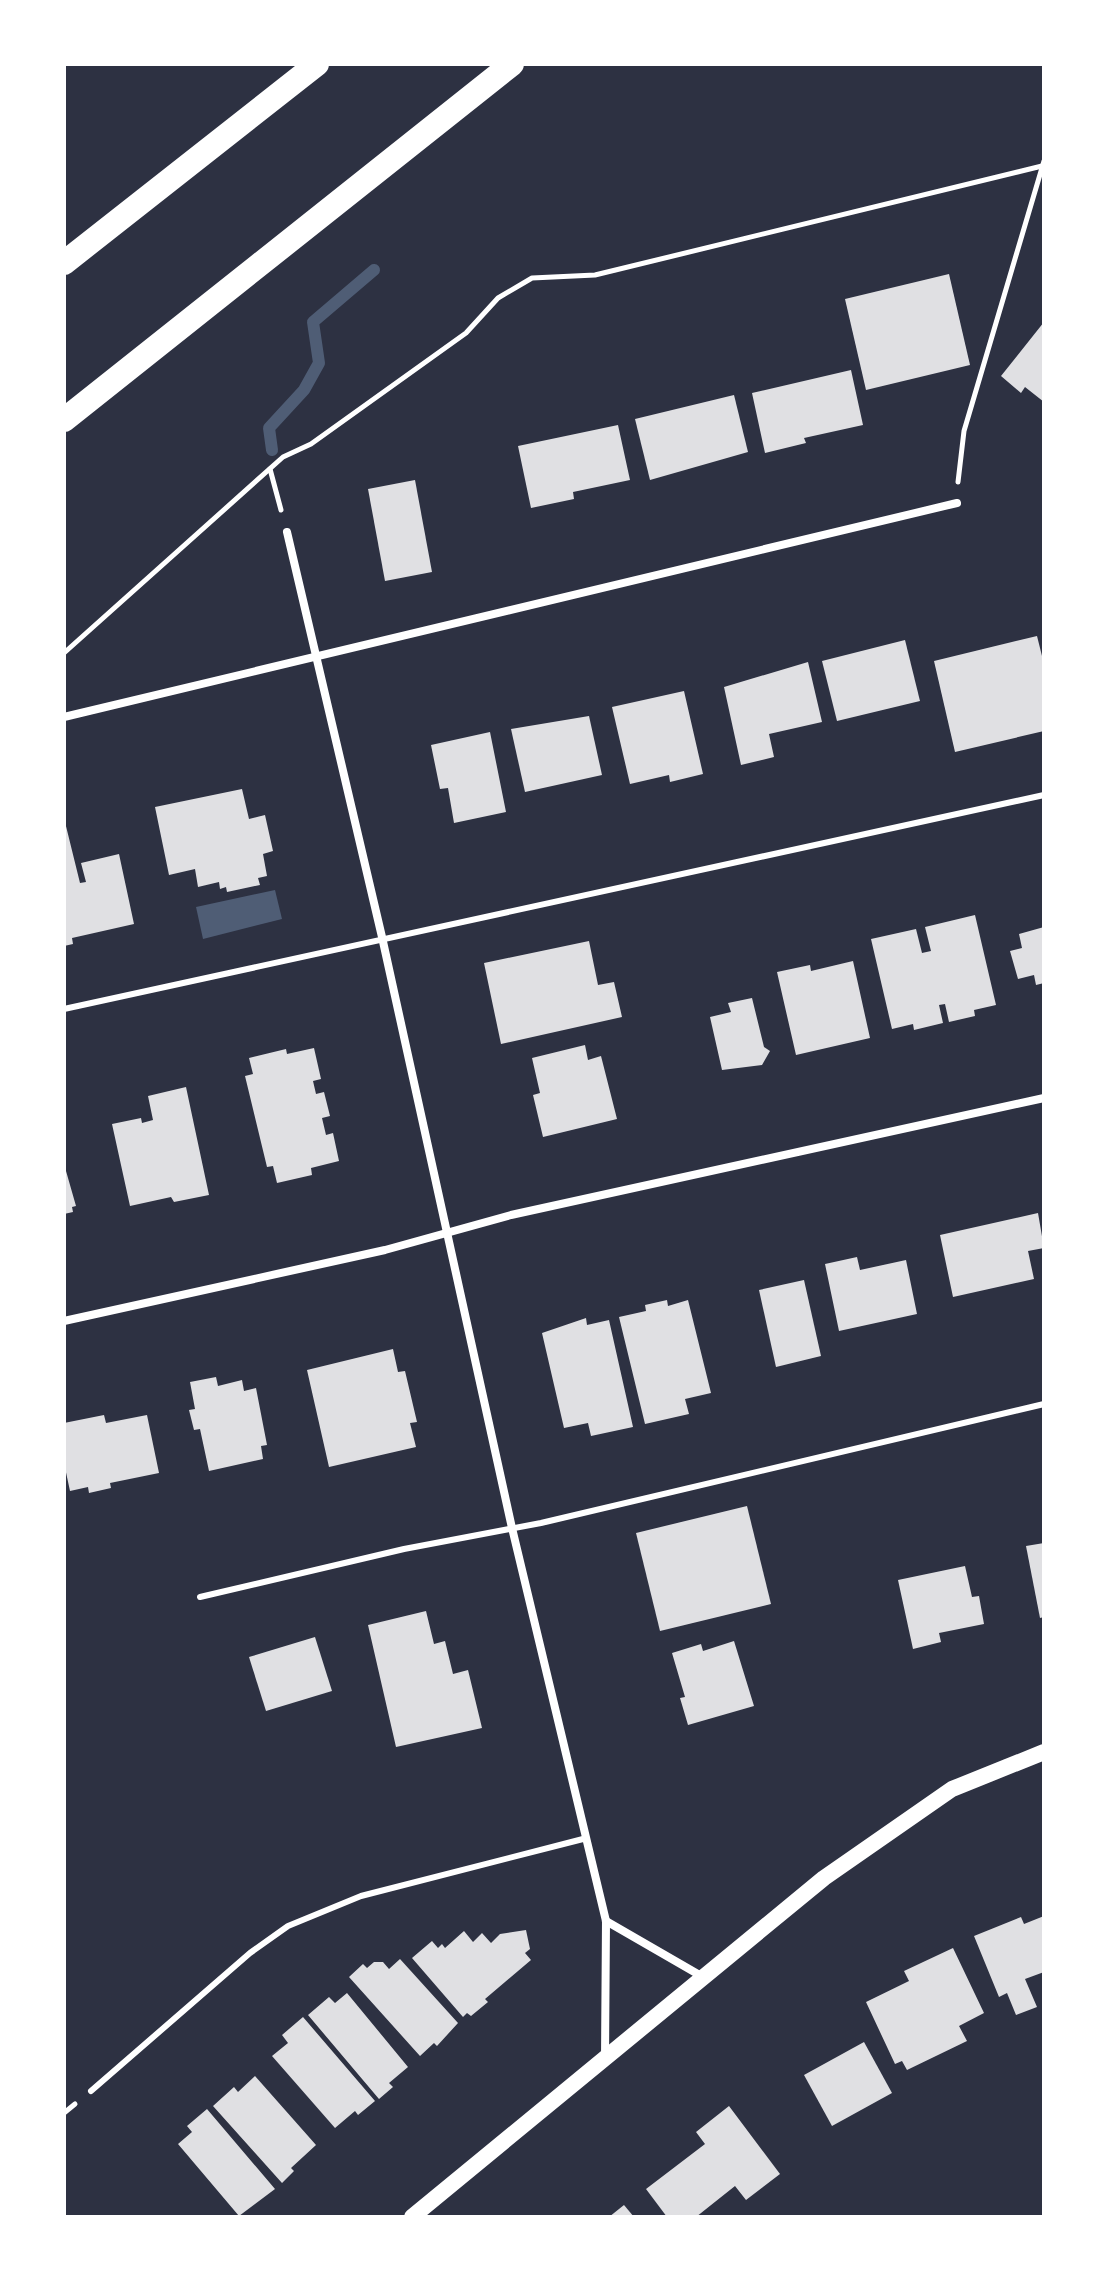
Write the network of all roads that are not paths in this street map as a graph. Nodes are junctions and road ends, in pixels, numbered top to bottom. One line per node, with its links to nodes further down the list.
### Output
1 (317, 64): 3 (highway)
2 (512, 64): 4 (highway)
3 (64, 263)
4 (64, 420)
5 (957, 503): 7 (street)
6 (287, 532): 7 (street)
7 (314, 658): 8 (street); 10 (street)
8 (64, 717)
9 (1044, 795): 10 (lane)
10 (382, 937): 11 (lane); 13 (street)
11 (64, 1009)
12 (1044, 1098): 13 (street)
13 (445, 1233): 14 (street); 16 (street)
14 (64, 1321)
15 (1044, 1404): 16 (lane)
16 (512, 1528): 17 (lane); 19 (street)
17 (200, 1597)
18 (1044, 1752): 21 (main road)
19 (583, 1839): 20 (street); 23 (lane)
20 (606, 1921): 21 (street); 22 (street)
21 (703, 1977): 22 (main road)
22 (605, 2059): 24 (main road)
23 (91, 2091)
24 (412, 2217)

